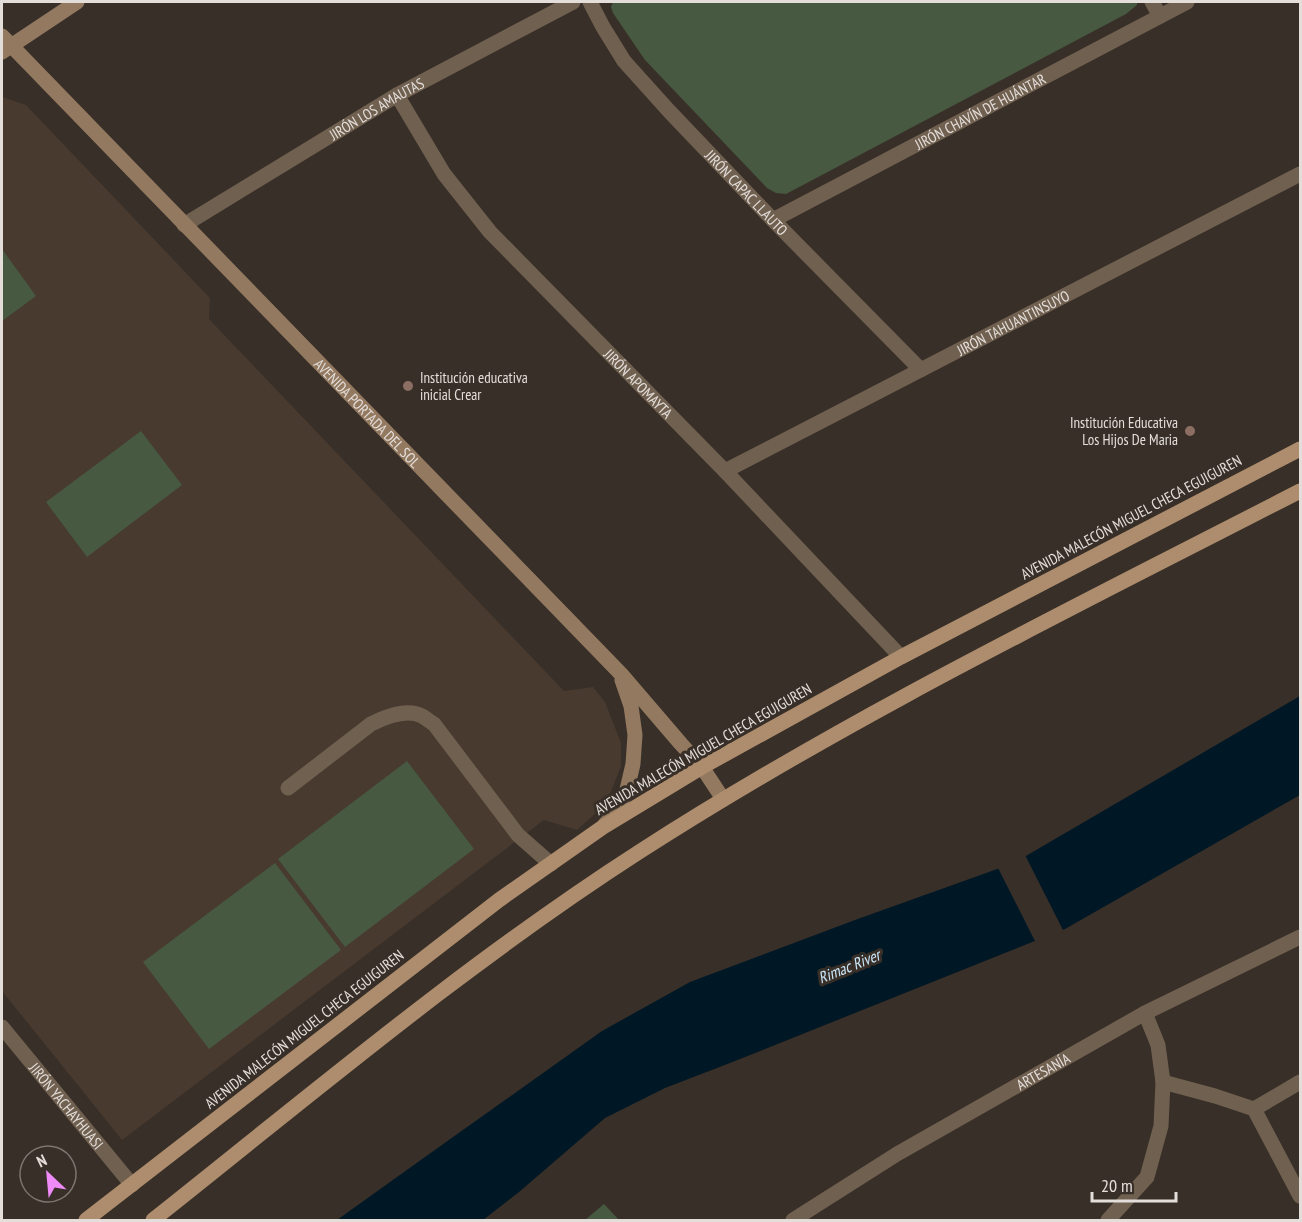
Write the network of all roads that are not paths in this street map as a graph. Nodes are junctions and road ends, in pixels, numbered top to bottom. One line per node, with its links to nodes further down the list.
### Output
1 (77, 2): 7 (street)
2 (573, 2): 8 (street, JIRÓN LOS AMAUTAS)
3 (590, 2): 10 (street, JIRÓN CAPAC LLAUTO)
4 (1152, 2): 6 (street)
5 (1187, 2): 6 (street, JIRÓN CHAVÍN DE HUÁNTAR)
6 (1160, 16): 10 (street, JIRÓN CHAVÍN DE HUÁNTAR)
7 (5, 44): 11 (street, AVENIDA PORTADA DEL SOL)
8 (397, 95): 11 (street, JIRÓN LOS AMAUTAS); 14 (street, JIRÓN APOMAYTA)
9 (1300, 174): 12 (street, JIRÓN TAHUANTINSUYO)
10 (773, 220): 12 (street, JIRÓN CAPAC LLAUTO)
11 (184, 225): 17 (street, AVENIDA PORTADA DEL SOL)
12 (921, 370): 14 (street, JIRÓN TAHUANTINSUYO)
13 (1300, 449): 16 (main road, AVENIDA MALECÓN MIGUEL CHECA EGUIGUREN)
14 (724, 471): 16 (street, JIRÓN APOMAYTA)
15 (1300, 491): 20 (main road)
16 (901, 657): 18 (main road, AVENIDA MALECÓN MIGUEL CHECA EGUIGUREN)
17 (621, 674): 18 (street, AVENIDA PORTADA DEL SOL); 21 (street)
18 (702, 767): 20 (street, AVENIDA PORTADA DEL SOL); 21 (main road, AVENIDA MALECÓN MIGUEL CHECA EGUIGUREN)
19 (288, 788): 22 (street)
20 (723, 800): 32 (main road)
21 (603, 827): 22 (main road, AVENIDA MALECÓN MIGUEL CHECA EGUIGUREN)
22 (551, 864): 29 (main road, AVENIDA MALECÓN MIGUEL CHECA EGUIGUREN)
23 (1300, 937): 24 (street, ARTESANÍA)
24 (1145, 1013): 26 (street); 33 (street, ARTESANÍA)
25 (2, 1027): 29 (street, JIRÓN YACHAYHUASI)
26 (1163, 1082): 28 (street); 34 (street)
27 (1300, 1082): 28 (street)
28 (1254, 1109): 30 (street)
29 (132, 1185): 31 (main road, AVENIDA MALECÓN MIGUEL CHECA EGUIGUREN)
30 (1300, 1196)
31 (86, 1221)
32 (153, 1221)
33 (793, 1221)
34 (1108, 1221)

